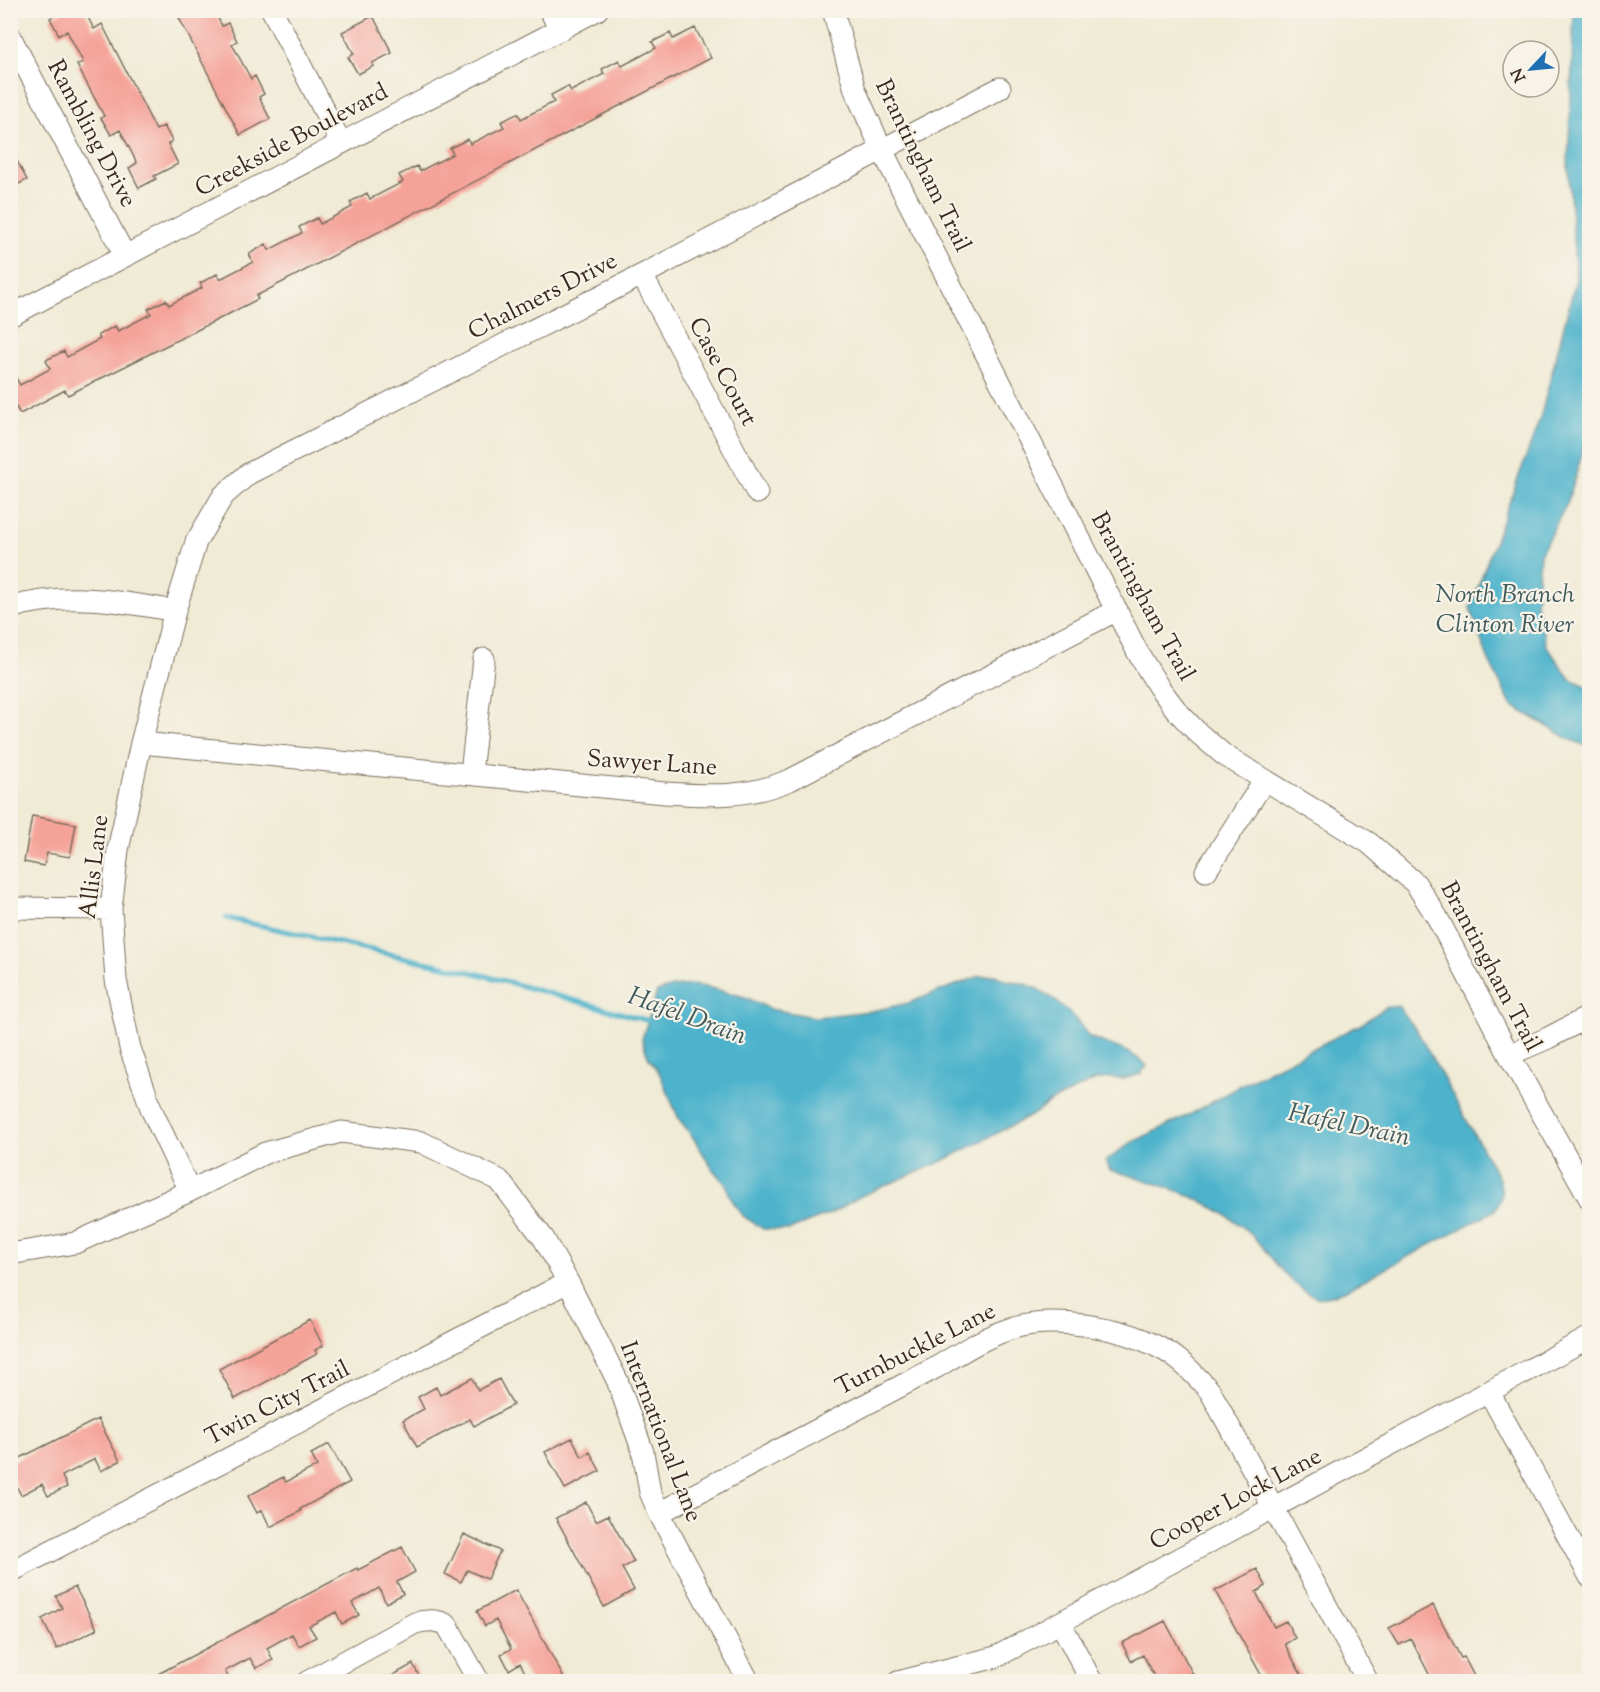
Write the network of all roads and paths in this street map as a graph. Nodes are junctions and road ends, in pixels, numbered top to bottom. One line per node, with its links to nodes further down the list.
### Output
1 (272, 10): 8 (street)
2 (550, 10): 5 (street)
3 (597, 10): 5 (street, Creekside Boulevard)
4 (833, 10): 9 (street, Brantingham Trail)
5 (560, 30): 8 (street, Creekside Boulevard)
6 (10, 36): 10 (street, Rambling Drive)
7 (1000, 87): 9 (street, Chalmers Drive)
8 (342, 143): 10 (street, Creekside Boulevard)
9 (882, 150): 11 (street, Chalmers Drive); 15 (street, Brantingham Trail)
10 (125, 256): 12 (street, Creekside Boulevard)
11 (642, 275): 13 (street, Case Court); 16 (street, Chalmers Drive)
12 (10, 316)
13 (757, 493)
14 (10, 608): 16 (street)
15 (1117, 610): 19 (street, Sawyer Lane); 20 (street, Brantingham Trail)
16 (175, 611): 18 (street, Allis Lane)
17 (484, 659): 19 (street)
18 (141, 743): 19 (street, Sawyer Lane); 23 (street, Allis Lane)
19 (471, 773)
20 (1264, 781): 21 (street); 25 (street, Brantingham Trail)
21 (1206, 871)
22 (10, 908): 23 (street)
23 (111, 909): 26 (street, Allis Lane)
24 (1590, 1016): 25 (street)
25 (1509, 1055): 27 (street, Brantingham Trail)
26 (190, 1191): 28 (street, International Lane); 29 (street, International Lane)
27 (1590, 1199)
28 (10, 1254)
29 (568, 1282): 33 (street, International Lane); 34 (street, Twin City Trail)
30 (1590, 1337): 31 (street, Cooper Lock Lane)
31 (1489, 1392): 32 (street, Cooper Lock Lane); 35 (street)
32 (1274, 1508): 33 (street, Turnbuckle Lane); 36 (street, Cooper Lock Lane); 42 (street, Turnbuckle Lane)
33 (659, 1513): 39 (street, International Lane)
34 (10, 1572)
35 (1590, 1577)
36 (1061, 1624): 40 (street, Cooper Lock Lane); 41 (street)
37 (307, 1682): 38 (street)
38 (479, 1682)
39 (749, 1682)
40 (898, 1682)
41 (1092, 1682)
42 (1368, 1682)

